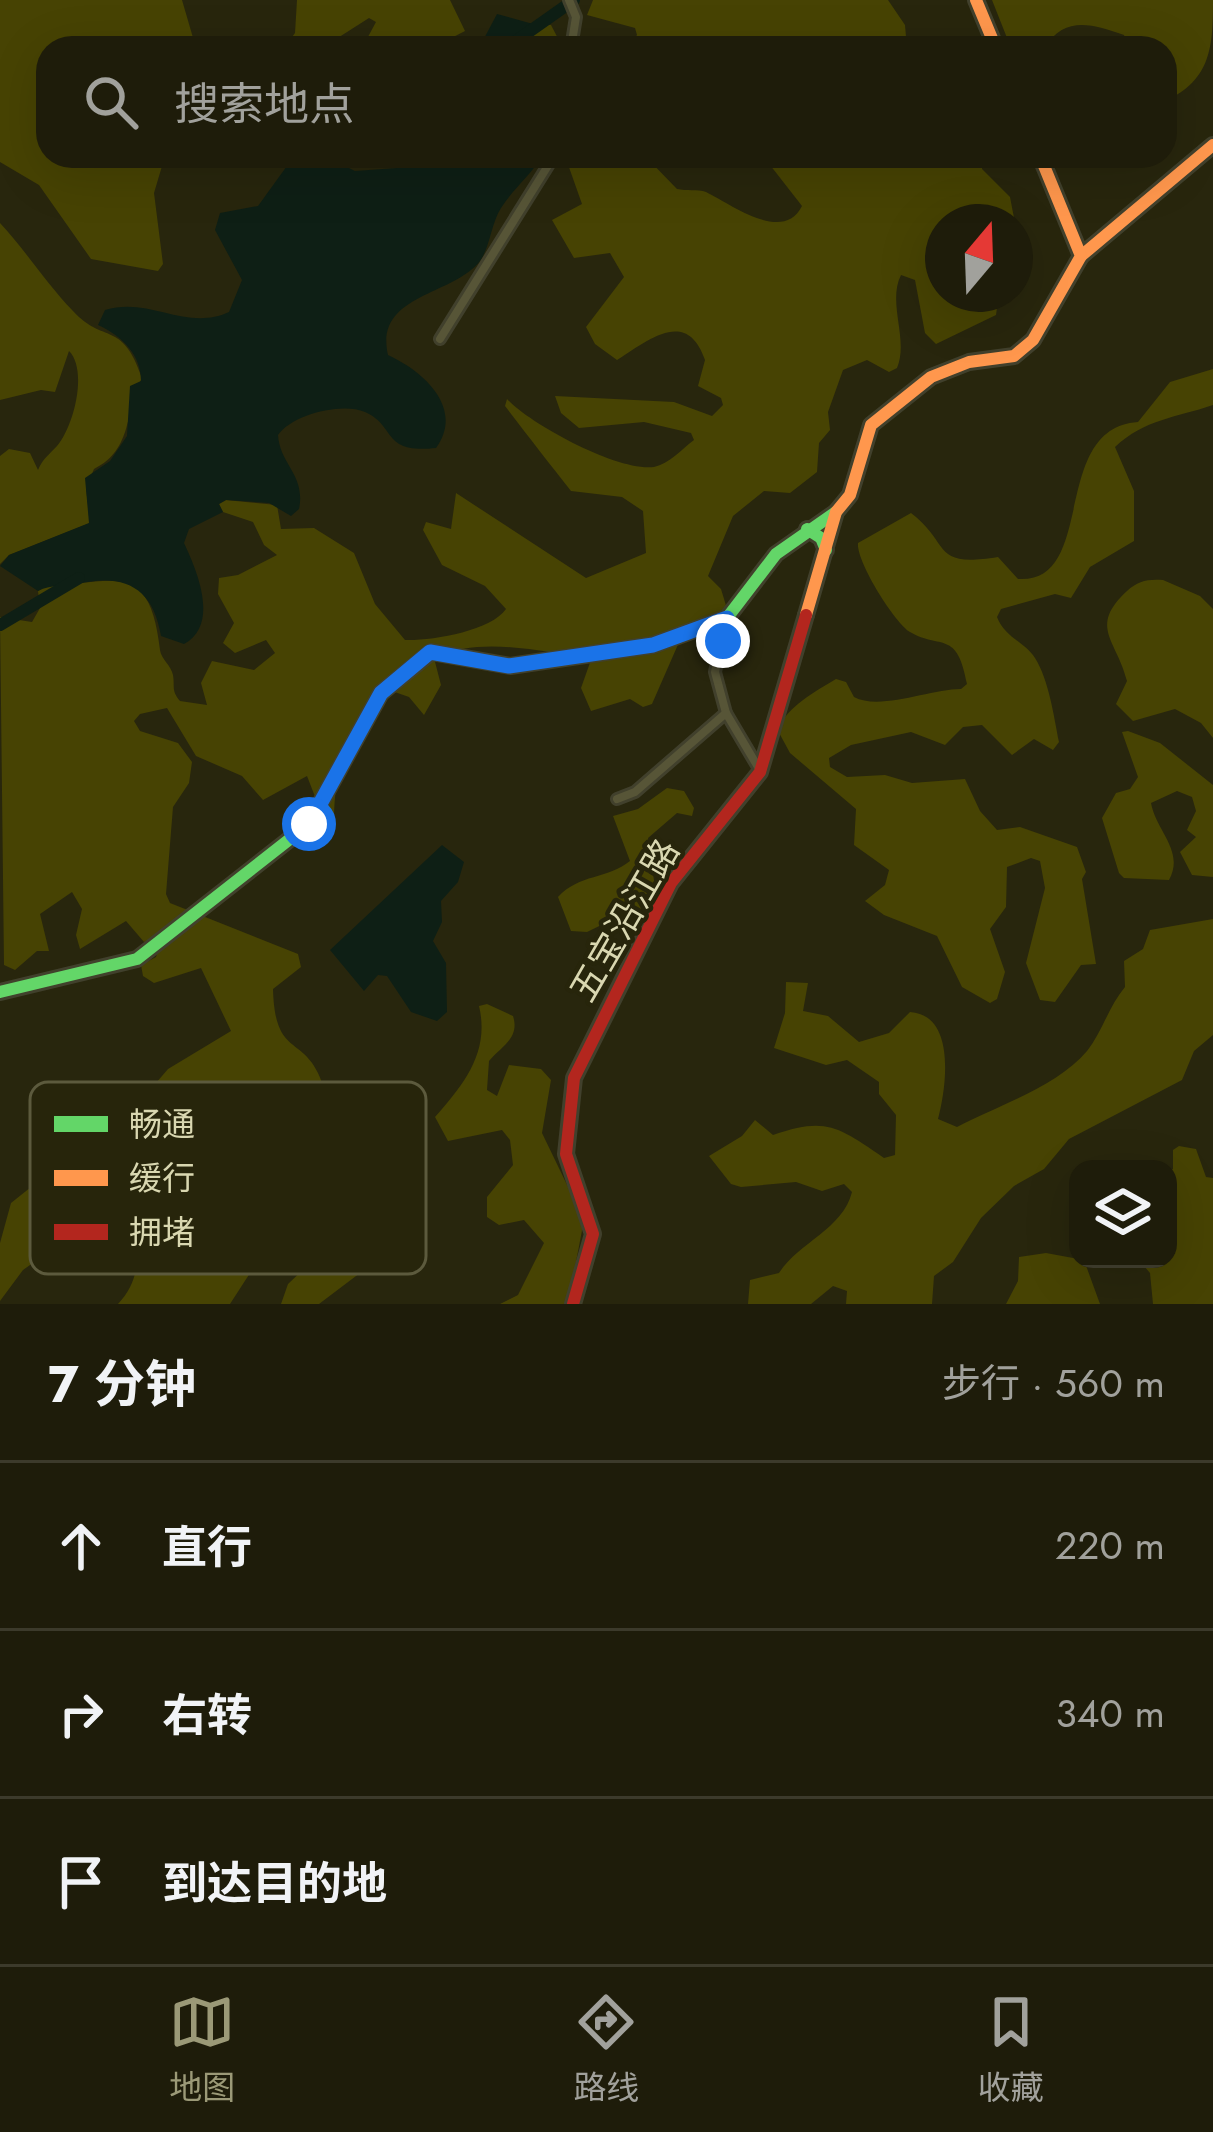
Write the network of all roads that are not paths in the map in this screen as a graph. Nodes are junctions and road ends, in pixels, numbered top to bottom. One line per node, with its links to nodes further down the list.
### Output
1 (569, 0): 3 (street)
2 (976, 0): 4 (main road)
3 (573, 36)
4 (991, 36)
5 (1213, 145): 8 (main road)
6 (547, 168): 9 (street)
7 (1045, 168): 8 (main road)
8 (1081, 256): 10 (main road, 五宝沿江路)
9 (440, 339)
10 (836, 512): 11 (main road); 12 (main road, 五宝沿江路)
11 (807, 530): 12 (main road); 13 (main road)
12 (826, 550): 15 (main road, 五宝沿江路)
13 (727, 618): 14 (street); 17 (main road)
14 (726, 712): 15 (street); 16 (street)
15 (760, 772): 18 (main road, 五宝沿江路)
16 (617, 800)
17 (0, 992)
18 (573, 1304)

